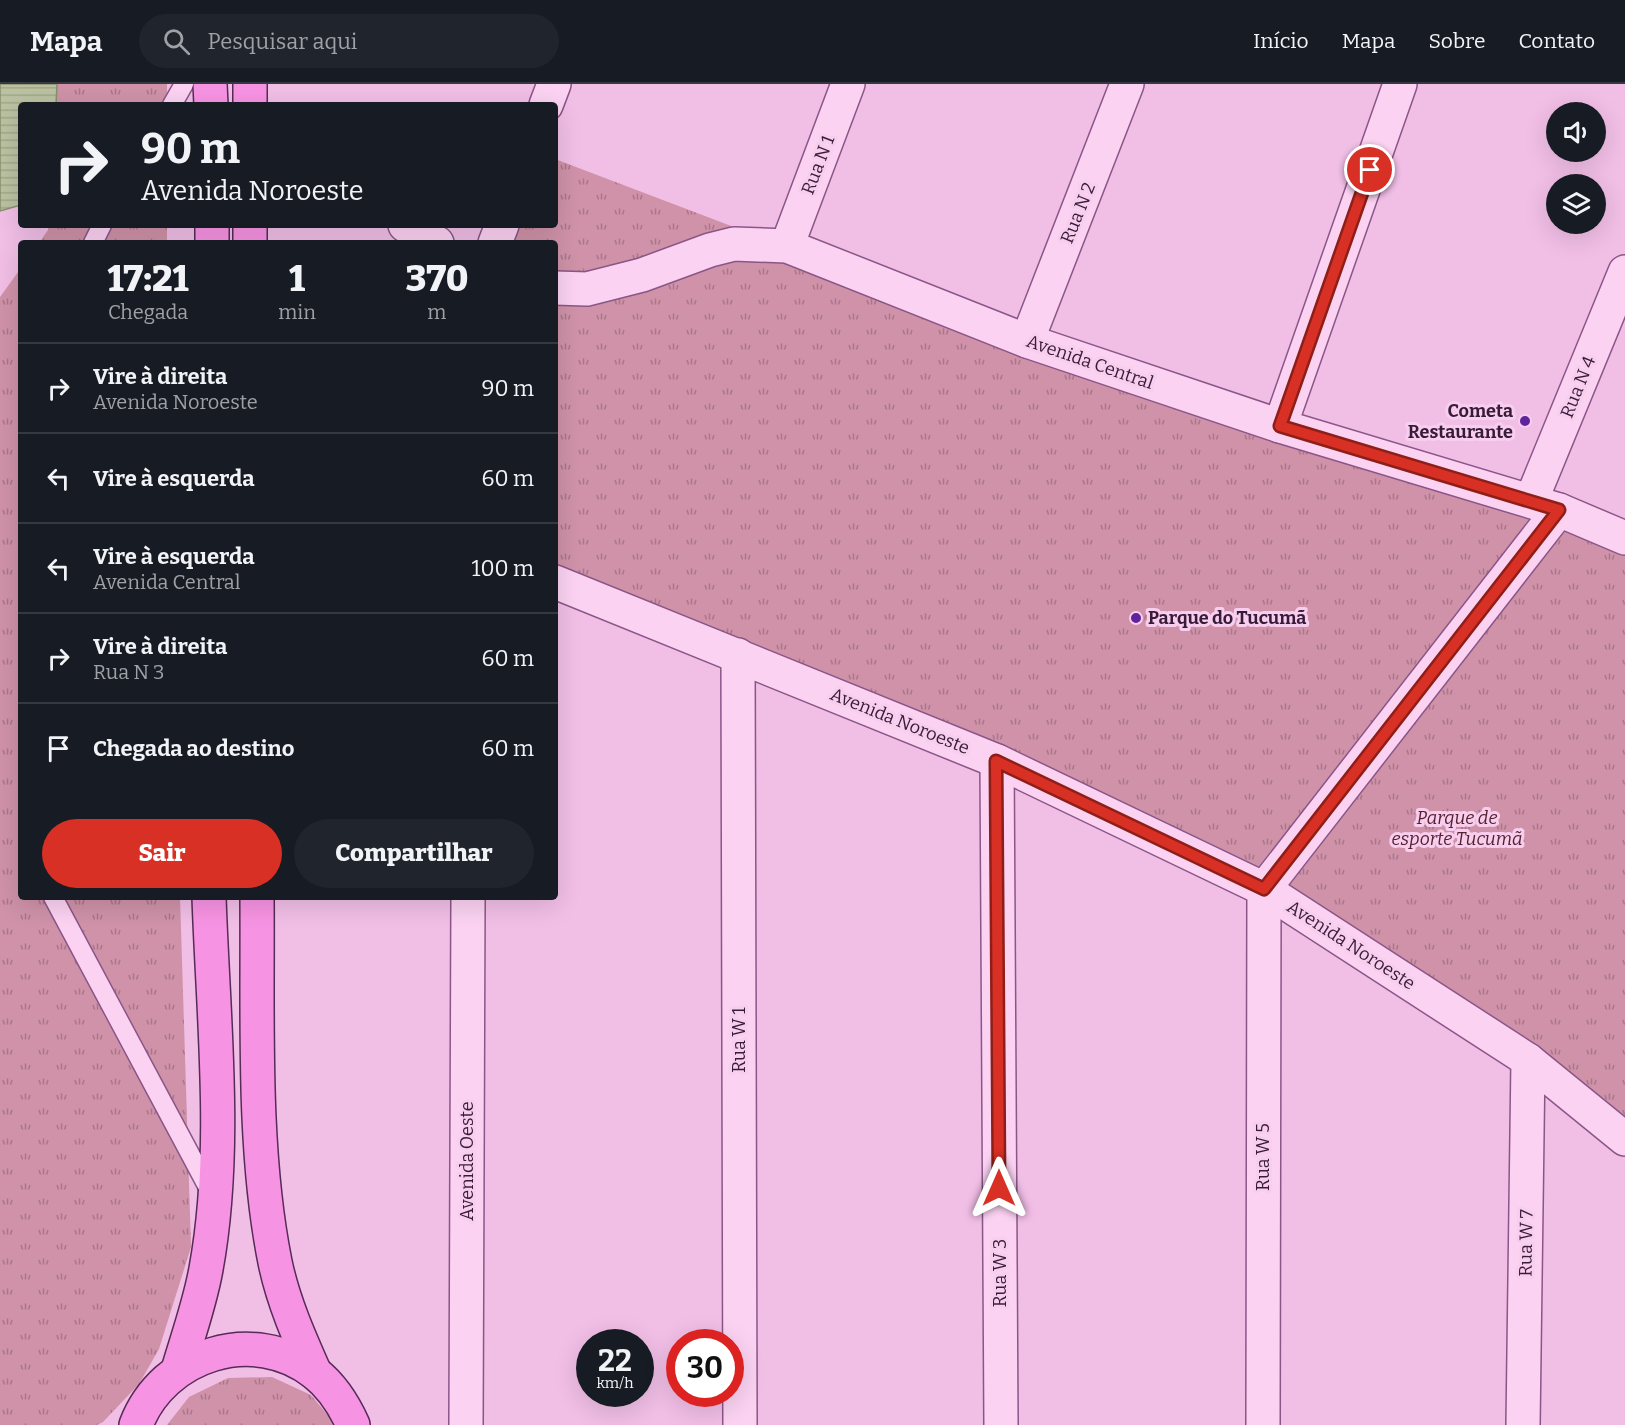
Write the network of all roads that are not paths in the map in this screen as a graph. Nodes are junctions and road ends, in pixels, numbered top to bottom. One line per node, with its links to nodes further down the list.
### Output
1 (184, 84): 8 (lane)
2 (210, 84): 9 (main road)
3 (250, 84): 10 (main road)
4 (554, 84): 11 (street)
5 (848, 84): 14 (street, Rua N 1)
6 (1127, 84): 17 (street, Rua N 2)
7 (1400, 84): 18 (street)
8 (174, 102)
9 (211, 102)
10 (250, 102)
11 (547, 102)
12 (410, 228): 13 (street)
13 (432, 240)
14 (787, 246): 16 (street, Avenida Central); 17 (street, Avenida Central)
15 (1625, 272): 19 (street, Rua N 4)
16 (558, 288)
17 (1027, 341): 18 (street, Avenida Central)
18 (1280, 426): 19 (street, Avenida Central)
19 (1545, 506): 20 (street, Avenida Central); 24 (street, Rua N 4)
20 (1625, 538)
21 (558, 583): 22 (street, Avenida Noroeste)
22 (738, 655): 23 (street, Avenida Noroeste); 37 (street, Rua W 1)
23 (996, 761): 24 (street, Avenida Noroeste); 38 (street, Rua W 3)
24 (1264, 889): 29 (street, Avenida Noroeste); 39 (street, Rua W 5)
25 (55, 900): 31 (lane)
26 (208, 900): 31 (main road)
27 (257, 900): 33 (main road)
28 (468, 900): 36 (street, Avenida Oeste)
29 (1528, 1060): 30 (street, Avenida Noroeste); 40 (street, Rua W 7)
30 (1625, 1139)
31 (215, 1200): 32 (main road)
32 (178, 1370): 33 (main road); 34 (main road)
33 (315, 1373): 35 (main road)
34 (132, 1420)
35 (353, 1425)
36 (466, 1425)
37 (740, 1425)
38 (1001, 1425)
39 (1263, 1425)
40 (1523, 1425)

